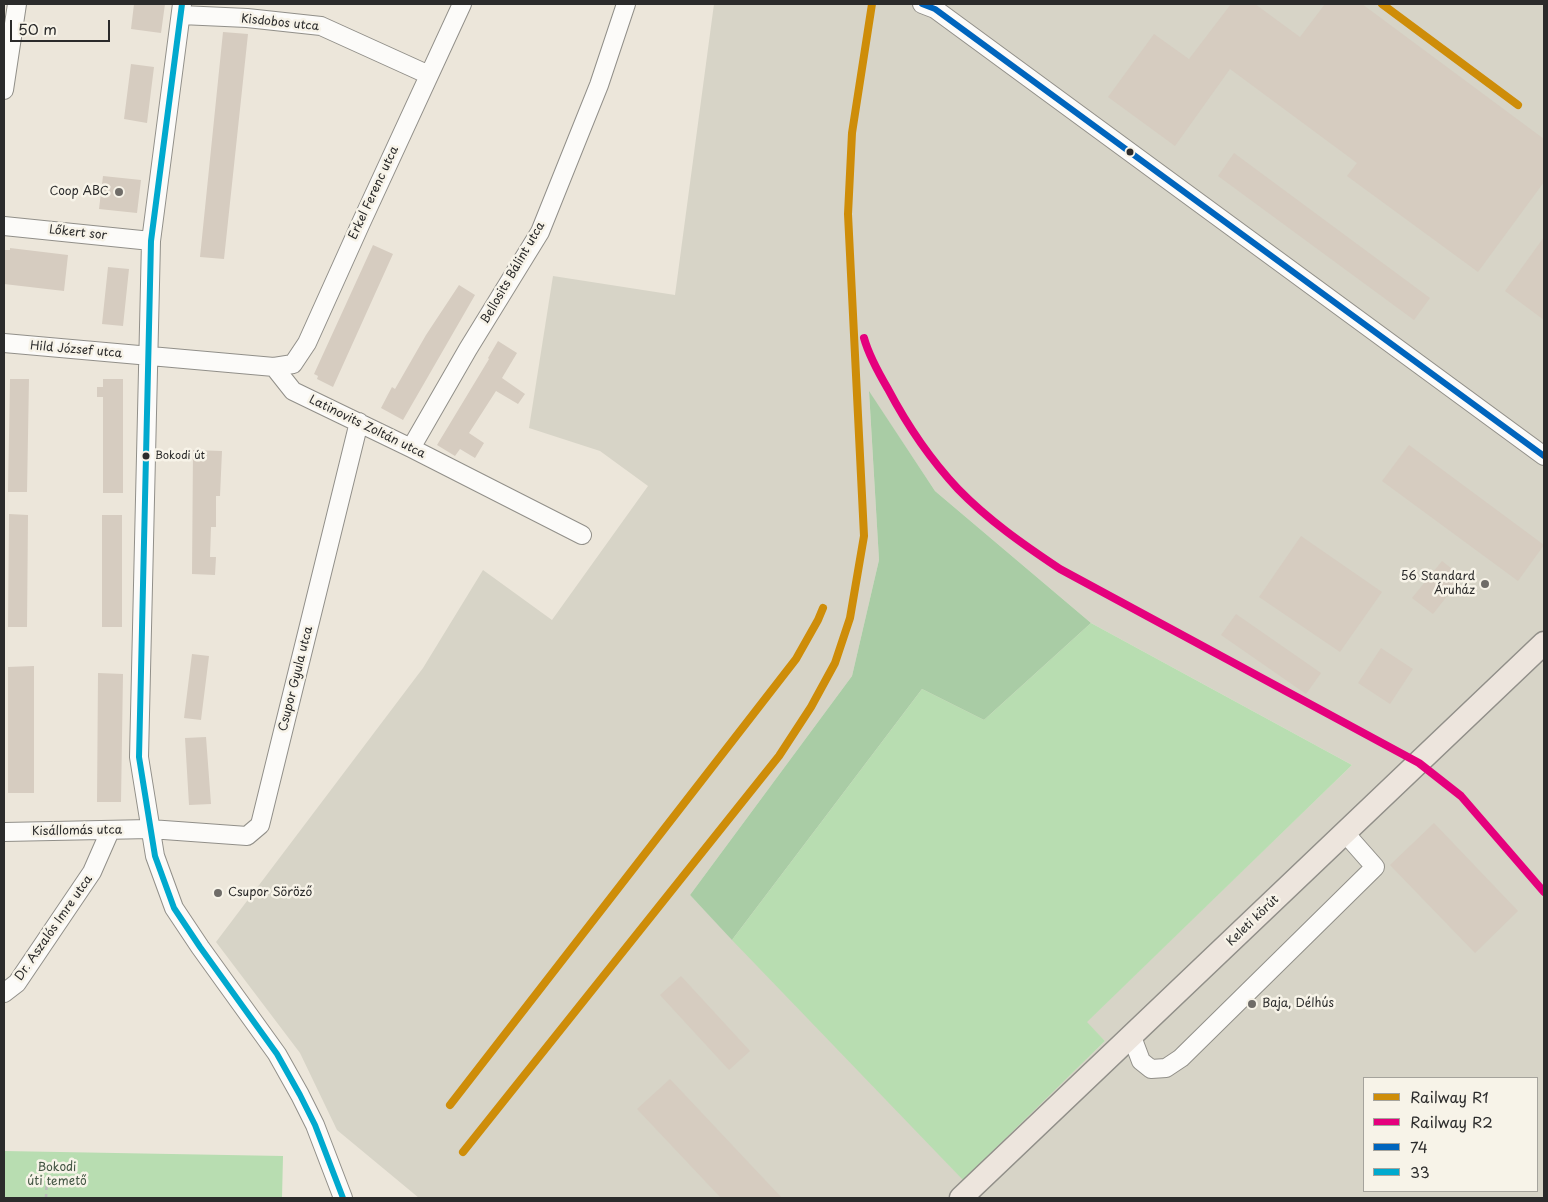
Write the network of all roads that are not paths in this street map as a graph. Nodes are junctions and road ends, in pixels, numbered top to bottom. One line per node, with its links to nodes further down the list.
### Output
1 (17, 4): 7 (street)
2 (462, 4): 6 (street, Erkel Ferenc utca)
3 (626, 4): 14 (street, Bellosits Bálint utca)
4 (922, 4): 15 (street)
5 (181, 9): 6 (street, Kisdobos utca); 9 (street)
6 (429, 75): 12 (street, Erkel Ferenc utca)
7 (4, 84)
8 (4, 226): 9 (street, Lőkert sor)
9 (151, 241): 11 (street)
10 (4, 343): 11 (street, Hild József utca)
11 (148, 357): 12 (street); 18 (street)
12 (274, 367): 13 (street, Latinovits Zoltán utca)
13 (359, 422): 14 (street, Latinovits Zoltán utca); 18 (street, Csupor Gyula utca)
14 (411, 448): 16 (street, Latinovits Zoltán utca)
15 (1544, 456)
16 (582, 535)
17 (1544, 643): 21 (main road, Keleti körút)
18 (150, 829): 19 (street, Kisállomás utca); 24 (street)
19 (110, 831): 20 (street, Kisállomás utca); 22 (street, Dr. Aszalós Imre utca)
20 (4, 832)
21 (1344, 833): 23 (main road, Keleti körút); 23 (street)
22 (4, 993)
23 (1132, 1037): 25 (main road, Keleti körút)
24 (343, 1198)
25 (961, 1198)

